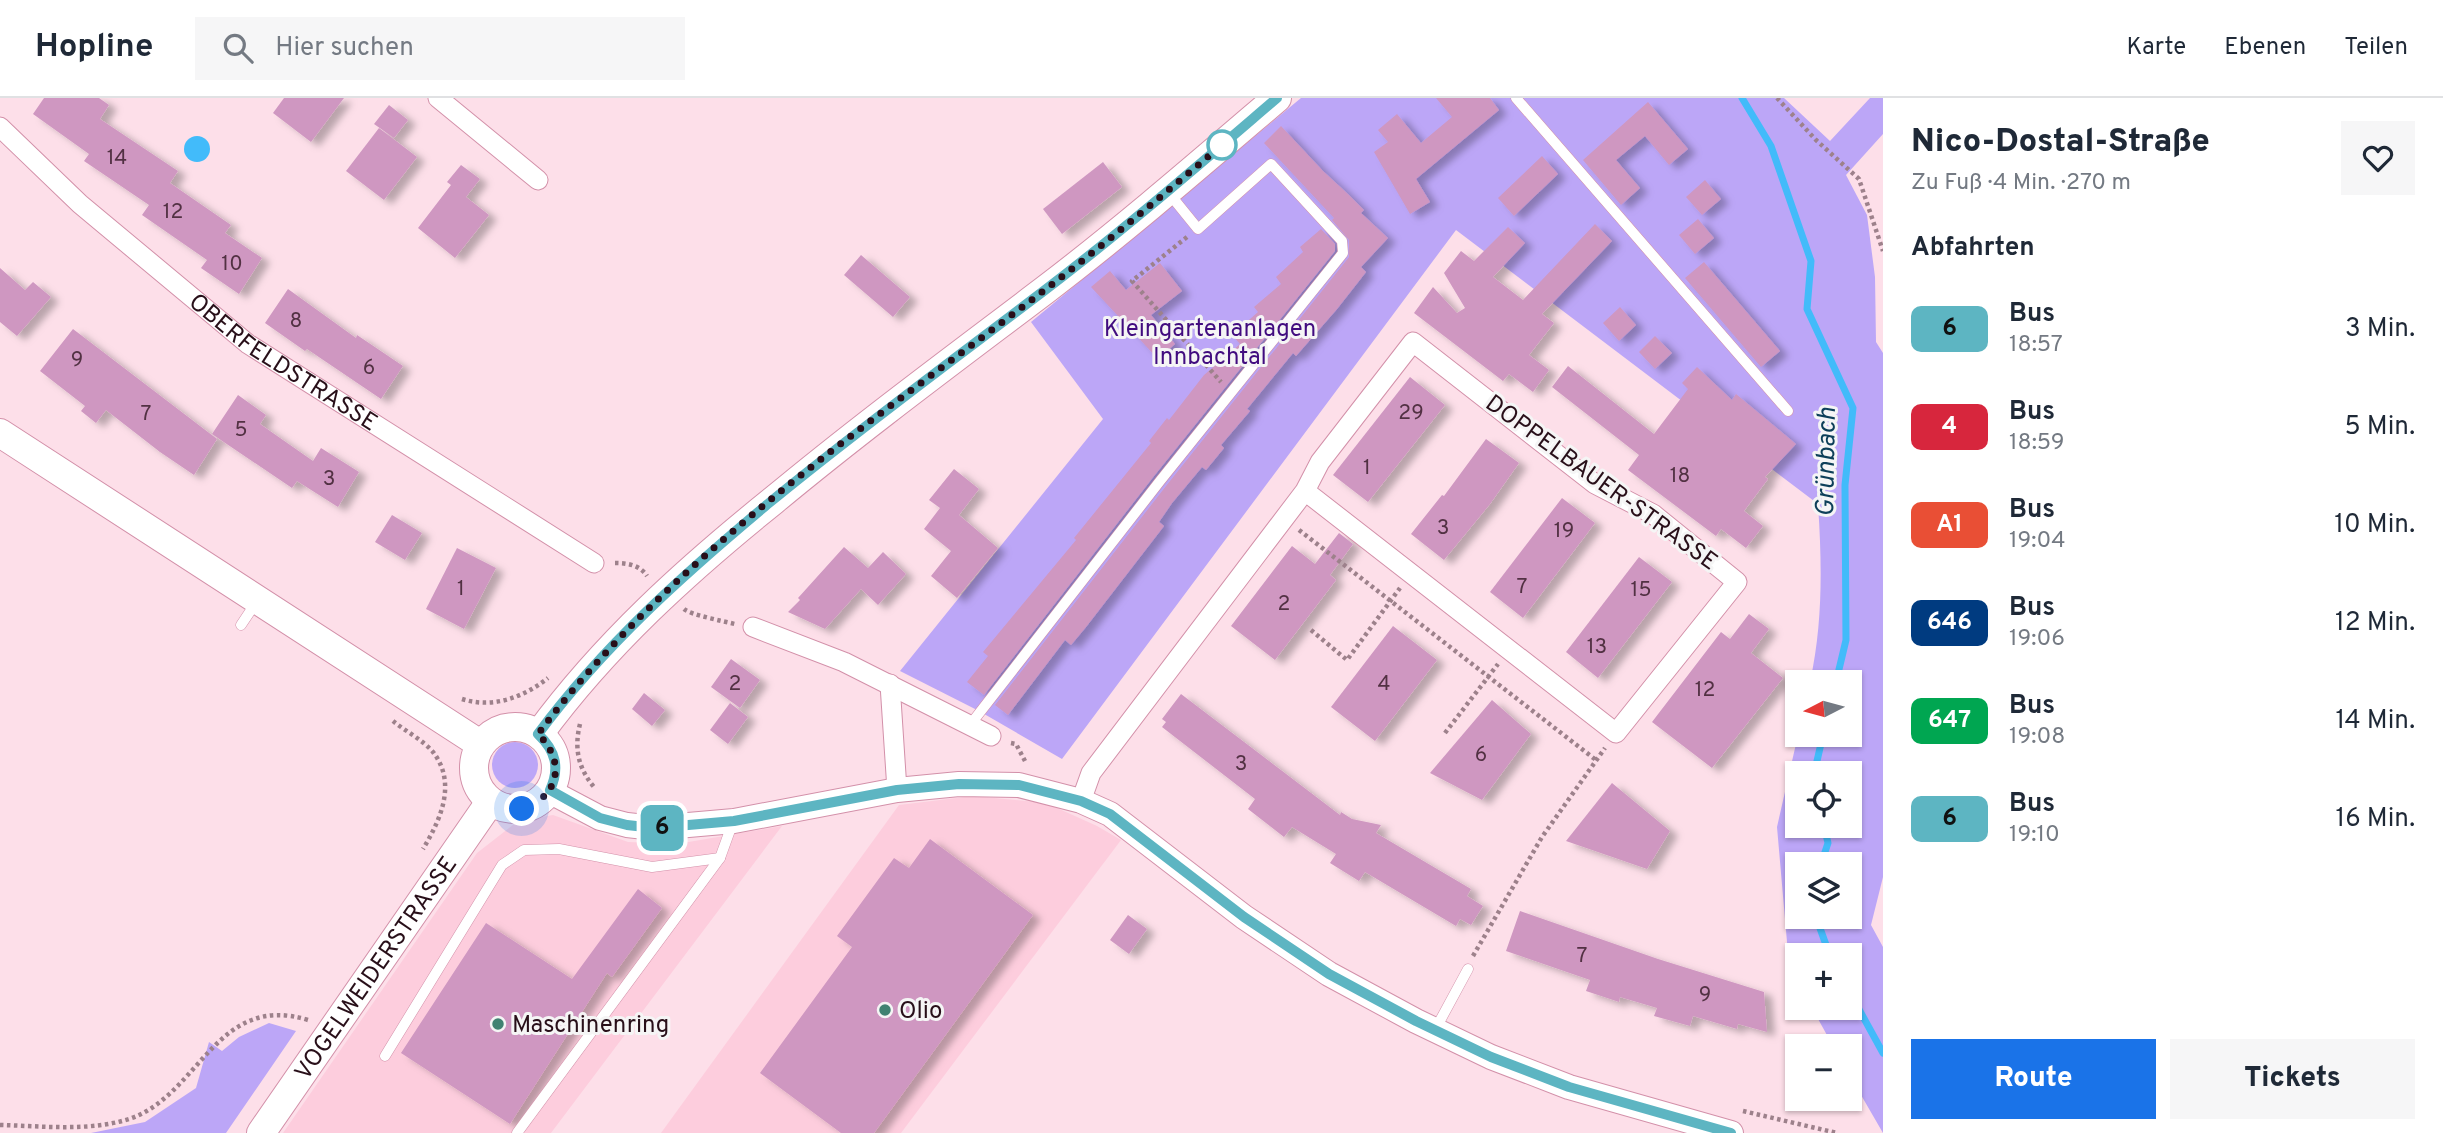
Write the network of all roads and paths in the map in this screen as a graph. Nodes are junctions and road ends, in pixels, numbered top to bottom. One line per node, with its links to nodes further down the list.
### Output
1 (438, 98): 6 (street)
2 (1277, 98): 7 (main road)
3 (1516, 98): 11 (lane)
4 (1777, 98): 9 (path)
5 (0, 127): 15 (street, OBERFELDSTRASSE)
6 (538, 180)
7 (1167, 191): 8 (lane); 17 (main road)
8 (1198, 229): 10 (path); 10 (lane)
9 (1883, 251)
10 (1231, 393): 28 (lane)
11 (1787, 411)
12 (0, 433): 18 (main road)
13 (1305, 491): 14 (street, DOPPELBAUER-STRASSE); 16 (street); 30 (street, DOPPELBAUER-STRASSE)
14 (1284, 519): 19 (path); 40 (street, DOPPELBAUER-STRASSE)
15 (594, 564): 17 (path)
16 (1410, 573): 19 (path); 23 (street)
17 (657, 586): 21 (path); 27 (main road)
18 (257, 600): 20 (lane); 33 (main road)
19 (1391, 601): 22 (path); 24 (path)
20 (241, 625)
21 (753, 627): 25 (street)
22 (1311, 630)
23 (1509, 650): 24 (path); 30 (street)
24 (1488, 677): 29 (path); 34 (path)
25 (890, 684): 28 (street); 38 (street)
26 (464, 701): 27 (path)
27 (561, 704): 31 (main road); 39 (path)
28 (970, 725): 32 (street)
29 (1446, 733)
30 (1616, 733): 34 (path)
31 (538, 734): 33 (main road); 37 (main road)
32 (991, 736)
33 (480, 744): 41 (main road)
34 (1596, 760): 44 (path)
35 (1011, 761): 36 (path)
36 (1038, 763)
37 (550, 790): 41 (main road); 42 (street)
38 (897, 790): 40 (street); 42 (street)
39 (602, 792)
40 (1081, 801): 45 (street)
41 (490, 802): 46 (main road, VOGELWEIDERSTRASSE)
42 (734, 821): 43 (lane)
43 (720, 858): 47 (lane); 51 (lane)
44 (1468, 969): 45 (lane)
45 (1435, 1030): 48 (street)
46 (331, 1031): 49 (path); 50 (main road, VOGELWEIDERSTRASSE)
47 (385, 1056)
48 (1733, 1121): 52 (path)
49 (0, 1125)
50 (261, 1133)
51 (517, 1133)
52 (1837, 1133)

